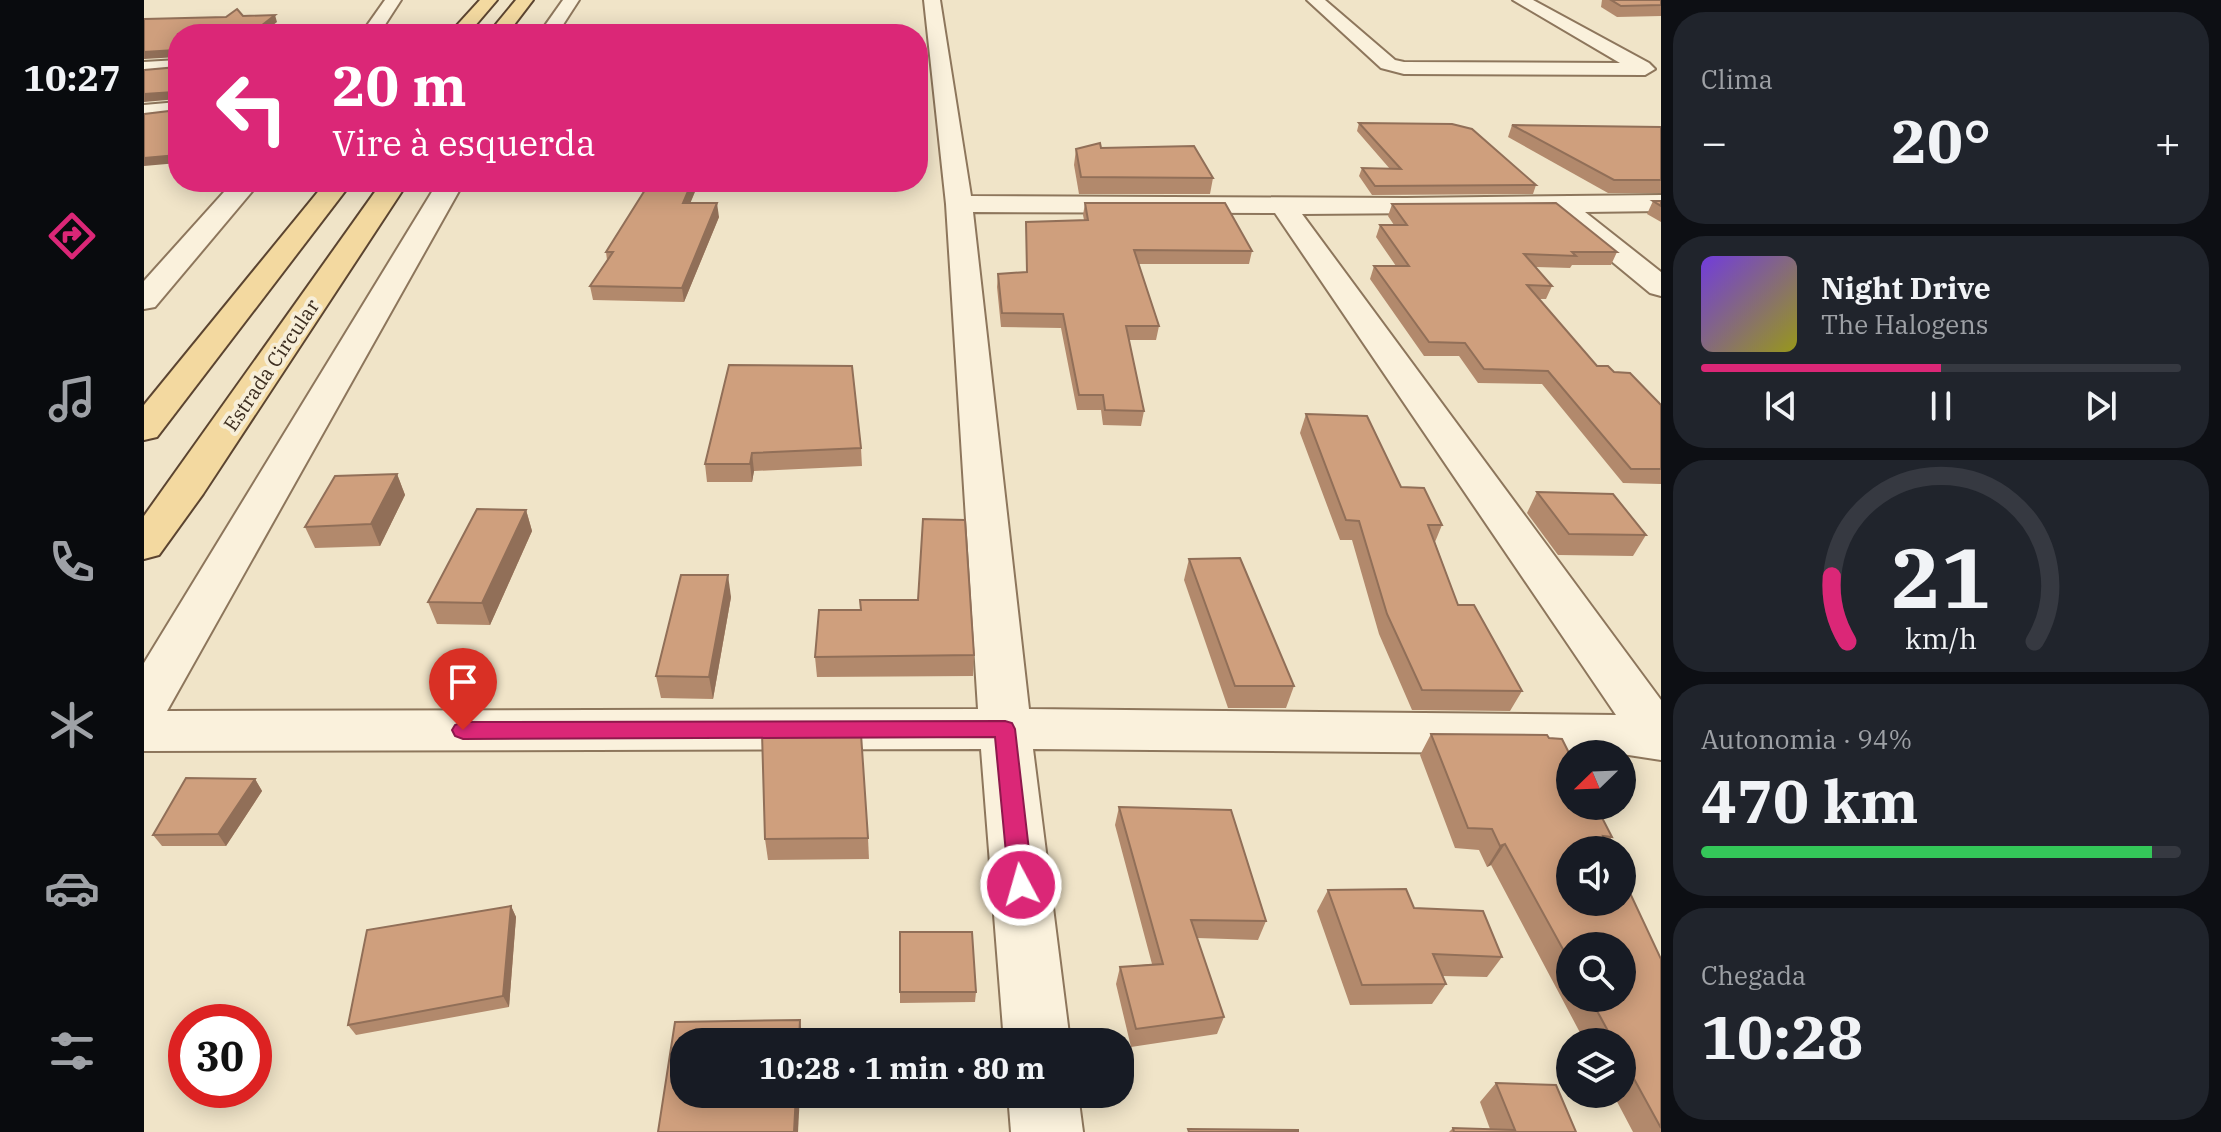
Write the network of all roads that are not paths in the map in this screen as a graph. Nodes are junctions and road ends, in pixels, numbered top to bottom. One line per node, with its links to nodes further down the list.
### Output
1 (393, 0): 8 (street)
2 (489, 0): 9 (main road)
3 (525, 0): 10 (main road)
4 (571, 0): 11 (street)
5 (932, 0): 23 (street)
6 (1315, 0): 14 (street)
7 (1521, 0): 14 (street)
8 (377, 24)
9 (467, 24)
10 (505, 24)
11 (555, 24)
12 (168, 67): 13 (street)
13 (144, 68)
14 (1655, 74)
15 (168, 110): 16 (street)
16 (144, 112)
17 (238, 192): 25 (street)
18 (331, 192): 29 (main road)
19 (388, 192): 30 (main road, Estrada Circular)
20 (445, 192): 31 (street)
21 (1557, 203): 22 (street); 24 (street); 27 (street)
22 (1661, 203)
23 (959, 204): 24 (street); 32 (street)
24 (1283, 206): 34 (street)
25 (188, 249): 26 (street); 28 (street)
26 (144, 255)
27 (1661, 287)
28 (144, 300)
29 (144, 429)
30 (144, 545)
31 (144, 706)
32 (1005, 729): 33 (street); 34 (street); 35 (street)
33 (144, 731)
34 (1660, 738)
35 (1036, 1028)
36 (1044, 1108): 37 (street)
37 (1047, 1132)

